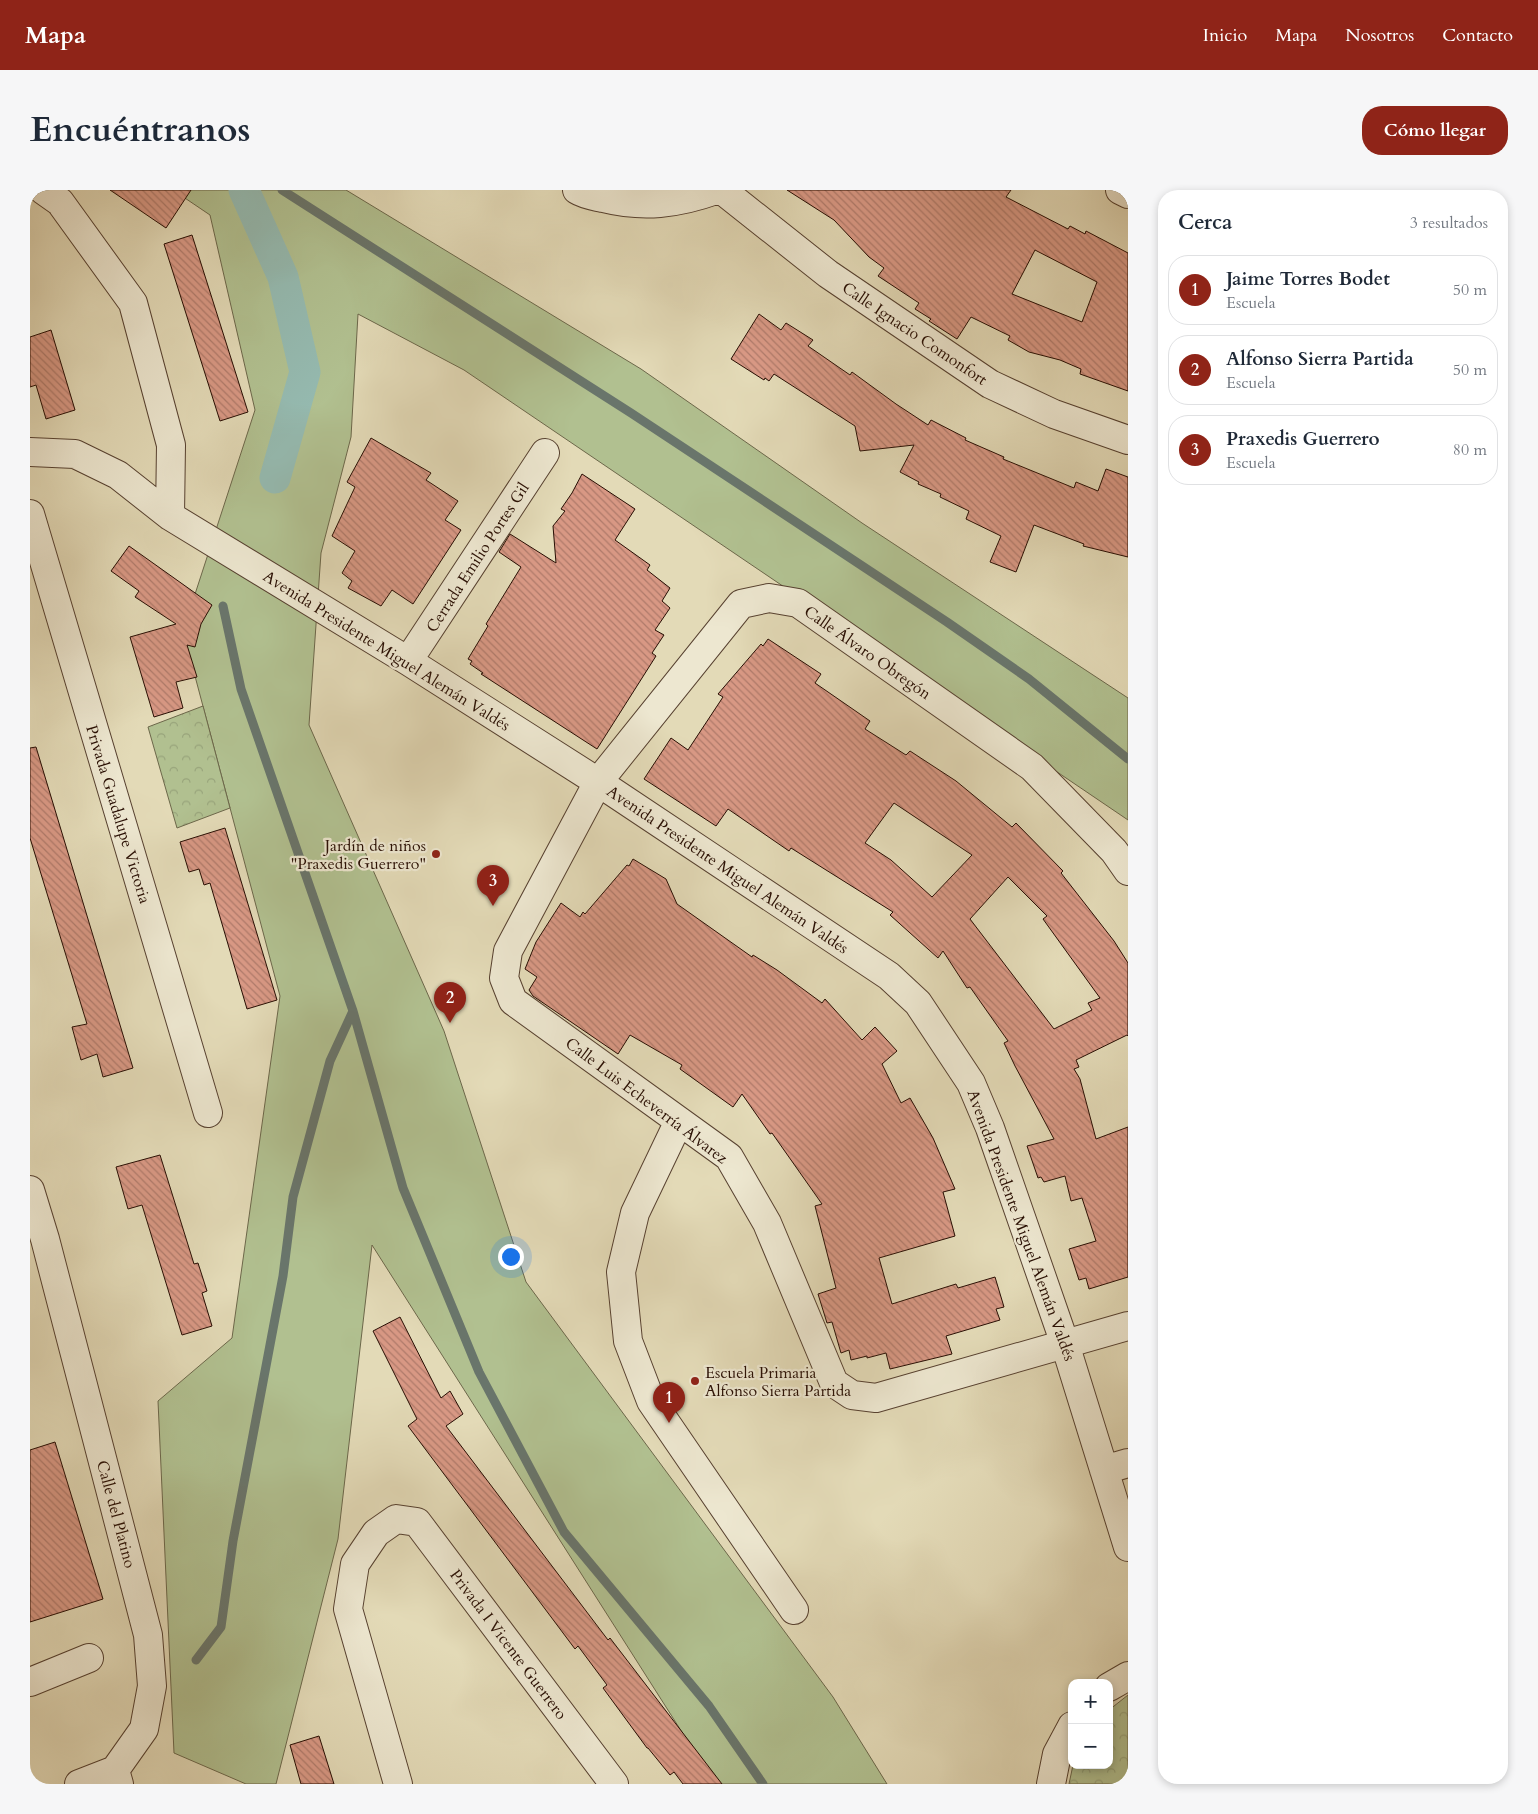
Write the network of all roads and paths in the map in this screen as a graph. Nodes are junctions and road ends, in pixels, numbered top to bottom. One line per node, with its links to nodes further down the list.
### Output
1 (43, 190): 11 (street)
2 (577, 190): 3 (street)
3 (716, 190)
4 (722, 190): 7 (street, Calle Ignacio Comonfort)
5 (1120, 190): 6 (street)
6 (1128, 194)
7 (1128, 440)
8 (30, 452): 11 (street, Avenida Presidente Miguel Alemán Valdés)
9 (545, 453): 12 (street, Cerrada Emilio Portes Gil)
10 (30, 514): 15 (street, Privada Guadalupe Victoria)
11 (170, 516): 12 (street, Avenida Presidente Miguel Alemán Valdés)
12 (408, 661): 13 (street, Avenida Presidente Miguel Alemán Valdés)
13 (598, 782): 14 (street, Calle Álvaro Obregón); 16 (street, Calle Luis Echeverría Álvarez); 20 (street, Avenida Presidente Miguel Alemán Valdés)
14 (1128, 871)
15 (208, 1113)
16 (679, 1121): 20 (street, Calle Luis Echeverría Álvarez); 23 (street)
17 (30, 1190): 18 (street, Calle del Platino)
18 (38, 1240): 29 (street, Calle del Platino)
19 (1128, 1326): 20 (street)
20 (1065, 1344): 21 (street, Avenida Presidente Miguel Alemán Valdés)
21 (1116, 1467): 22 (street, Avenida Presidente Miguel Alemán Valdés)
22 (1128, 1548)
23 (794, 1610)
24 (89, 1658): 26 (street)
25 (1128, 1676): 27 (street)
26 (30, 1682)
27 (1113, 1685)
28 (1068, 1733): 33 (street)
29 (117, 1777): 30 (street)
30 (79, 1784)
31 (398, 1784): 32 (street, Privada I Vicente Guerrero)
32 (614, 1784)
33 (1051, 1784)

